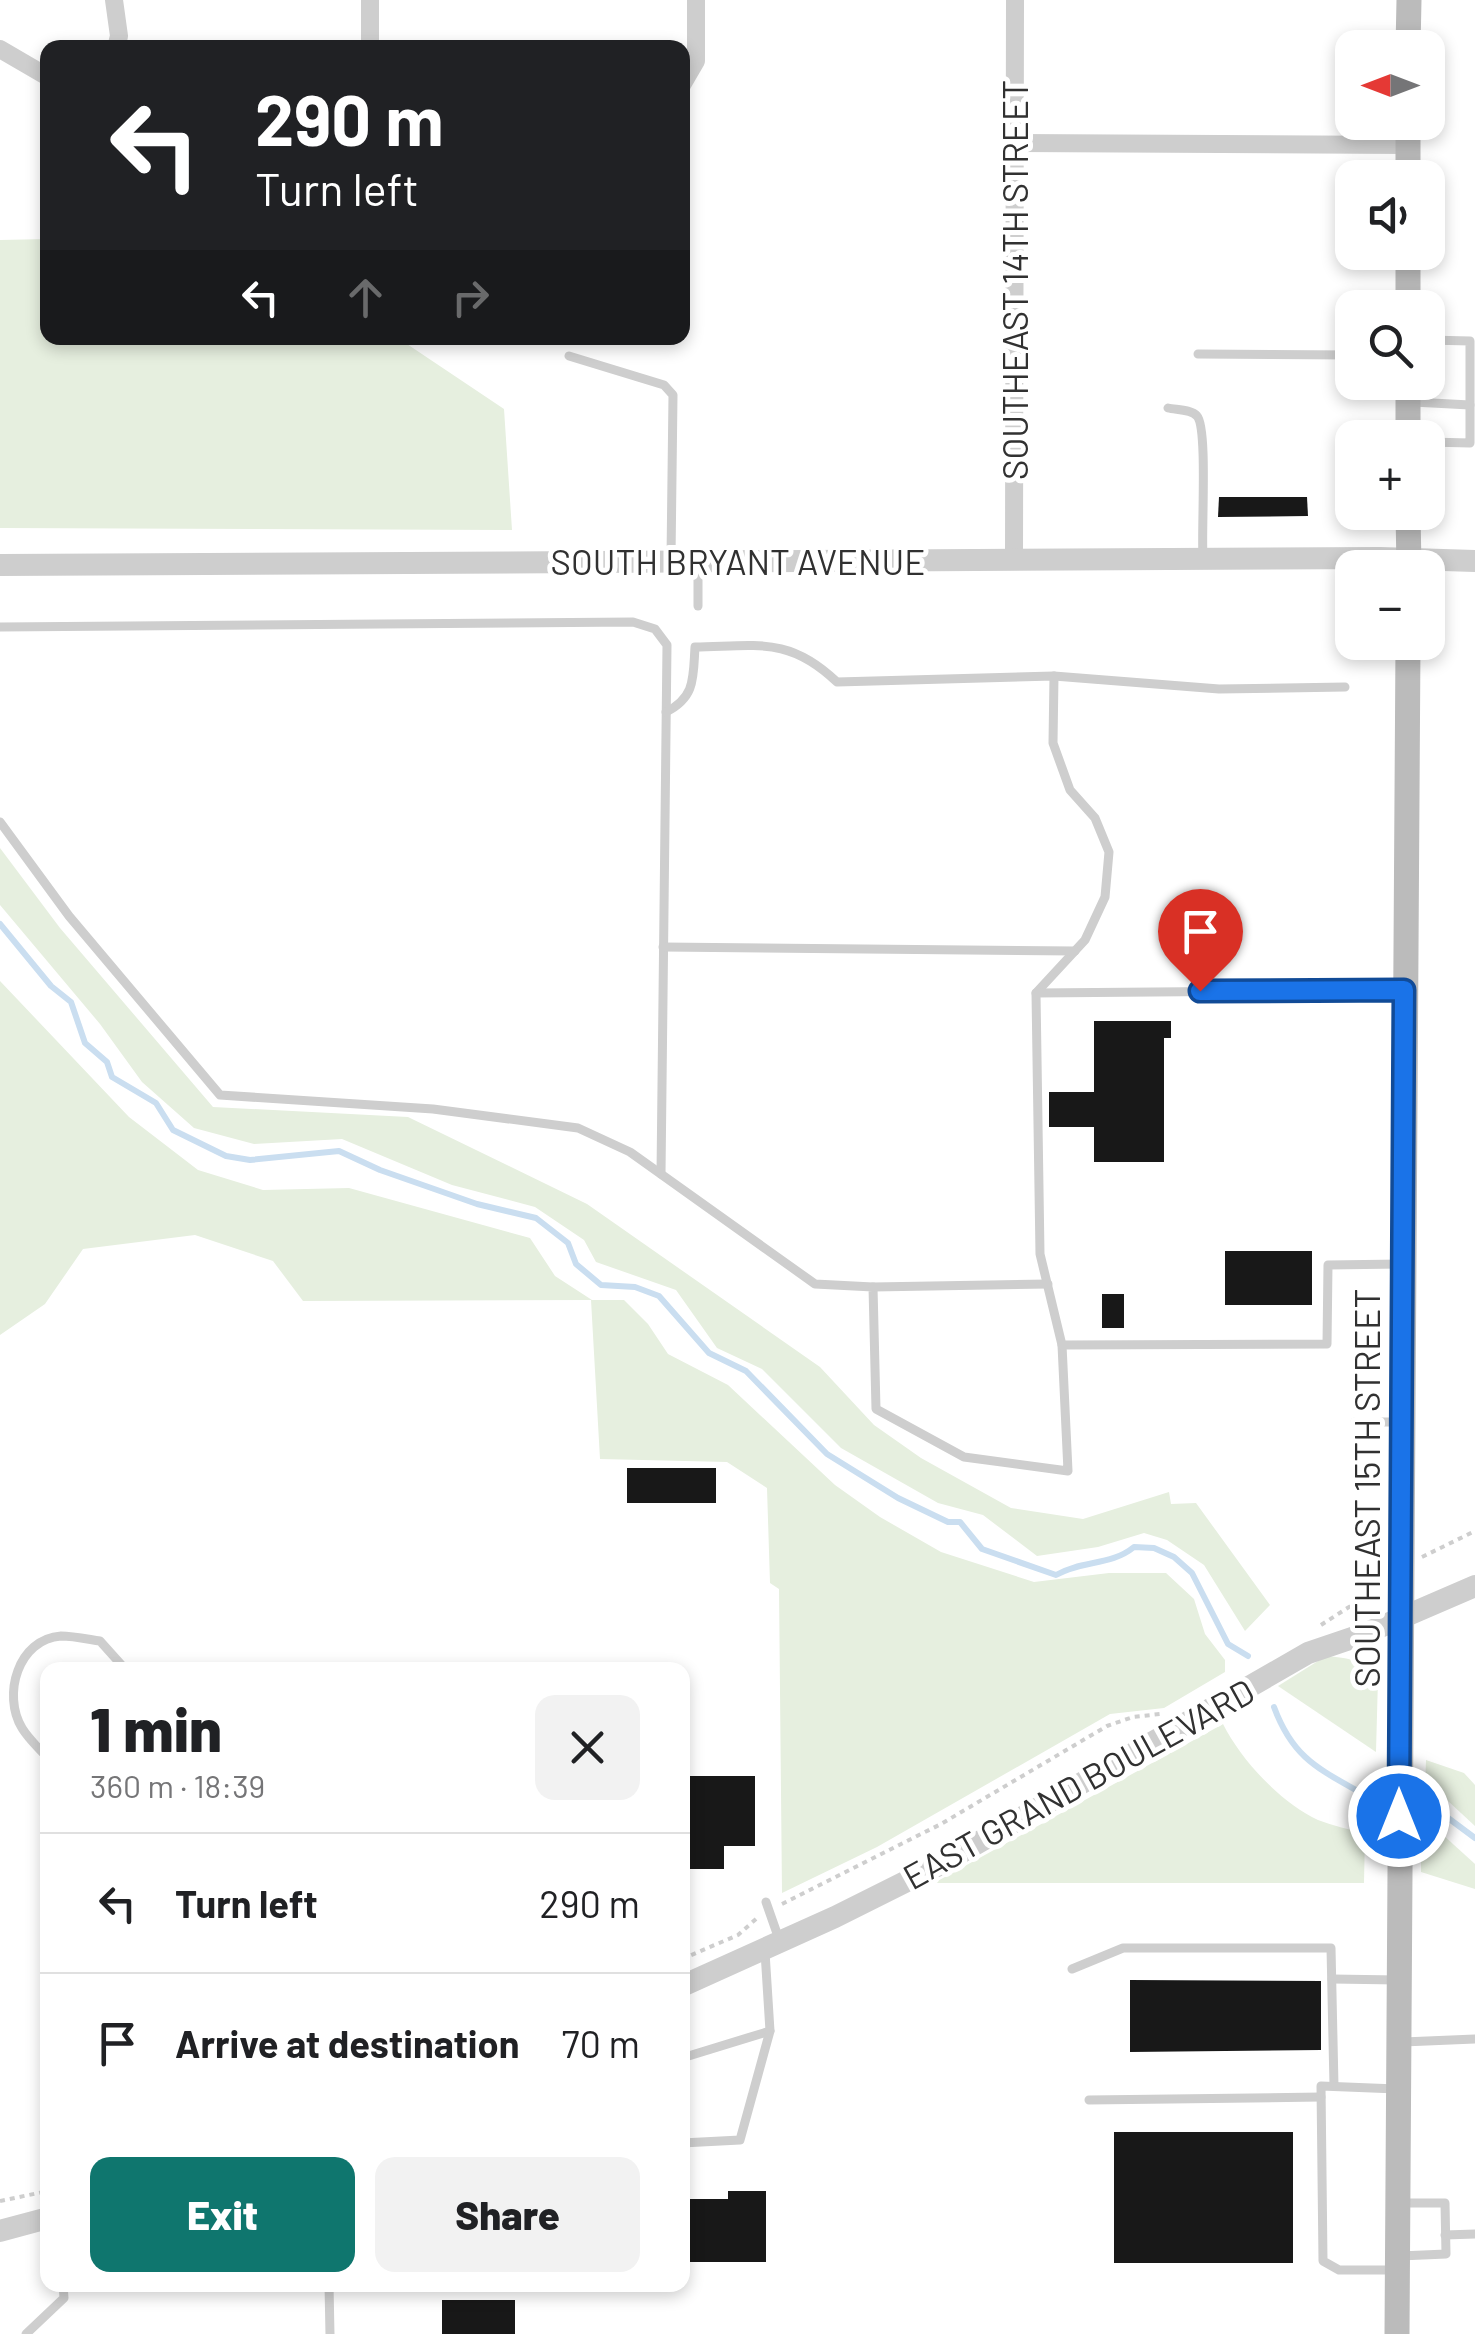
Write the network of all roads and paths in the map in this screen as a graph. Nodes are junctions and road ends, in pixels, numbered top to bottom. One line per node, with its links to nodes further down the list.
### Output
1 (114, 0): 7 (street)
2 (370, 0): 8 (street)
3 (696, 0): 10 (street)
4 (1015, 0): 13 (street, SOUTHEAST 14TH STREET)
5 (1409, 0): 6 (main road)
6 (1408, 30)
7 (117, 40)
8 (370, 40)
9 (0, 49): 11 (street)
10 (690, 71)
11 (40, 72)
12 (1335, 136): 13 (street)
13 (1013, 143): 22 (street, SOUTHEAST 14TH STREET)
14 (1445, 340): 19 (lane)
15 (1198, 354): 17 (lane)
16 (569, 356): 25 (lane)
17 (1335, 356)
18 (1445, 400): 19 (lane)
19 (1470, 405): 21 (lane)
20 (1168, 408): 23 (lane)
21 (1445, 442)
22 (1014, 559): 23 (street, SOUTH BRYANT AVENUE); 24 (street, SOUTH BRYANT AVENUE)
23 (1203, 559): 26 (street, SOUTH BRYANT AVENUE)
24 (698, 561): 25 (street, SOUTH BRYANT AVENUE); 30 (lane)
25 (671, 562): 29 (street, SOUTH BRYANT AVENUE)
26 (1335, 562)
27 (1475, 562): 28 (street, SOUTH BRYANT AVENUE)
28 (1445, 563)
29 (0, 565)
30 (698, 606)
31 (0, 626): 35 (lane)
32 (1408, 660): 39 (main road, SOUTHEAST 15TH STREET)
33 (1054, 676): 34 (lane); 35 (lane); 38 (lane)
34 (1345, 687)
35 (666, 712): 37 (lane)
36 (0, 822): 41 (lane)
37 (664, 947): 38 (lane); 41 (lane)
38 (1075, 950): 40 (lane)
39 (1404, 990): 40 (lane); 42 (main road, SOUTHEAST 15TH STREET)
40 (1036, 993): 43 (lane)
41 (661, 1174): 44 (lane)
42 (1402, 1264): 45 (lane); 47 (main road, SOUTHEAST 15TH STREET)
43 (1048, 1284): 44 (lane); 45 (lane)
44 (873, 1287): 45 (lane)
45 (1062, 1345)
46 (1355, 1422): 47 (lane)
47 (1400, 1422): 49 (main road, SOUTHEAST 15TH STREET)
48 (1475, 1530): 49 (path)
49 (1401, 1570): 51 (main road, SOUTHEAST 15TH STREET); 52 (path)
50 (1475, 1586): 51 (street, EAST GRAND BOULEVARD)
51 (1400, 1620): 57 (street, EAST GRAND BOULEVARD); 61 (main road, SOUTHEAST 15TH STREET)
52 (1311, 1630)
53 (119, 1662): 55 (lane)
54 (1167, 1713): 56 (path)
55 (40, 1749)
56 (768, 1907): 57 (lane); 58 (path)
57 (773, 1946): 62 (street, EAST GRAND BOULEVARD); 63 (lane)
58 (690, 1956)
59 (1072, 1970): 60 (lane)
60 (1332, 1979): 61 (lane); 67 (lane)
61 (1398, 1980): 65 (main road, SOUTHEAST 15TH STREET)
62 (690, 1982)
63 (770, 2032): 66 (lane); 71 (lane)
64 (1475, 2040): 65 (lane)
65 (1398, 2042): 68 (main road, SOUTHEAST 15TH STREET)
66 (690, 2056)
67 (1334, 2086): 68 (lane); 69 (lane)
68 (1398, 2089): 74 (main road, SOUTHEAST 15TH STREET)
69 (1321, 2098): 70 (lane); 79 (lane)
70 (1090, 2100)
71 (690, 2142)
72 (40, 2193): 73 (path)
73 (0, 2201)
74 (1398, 2202): 78 (lane); 79 (main road, SOUTHEAST 15TH STREET)
75 (40, 2220): 76 (street)
76 (0, 2231)
77 (1475, 2234): 78 (lane)
78 (1446, 2235): 79 (lane)
79 (1397, 2263): 84 (main road, SOUTHEAST 15TH STREET)
80 (64, 2292): 82 (lane)
81 (329, 2292): 83 (lane)
82 (26, 2334)
83 (330, 2334)
84 (1397, 2334)

